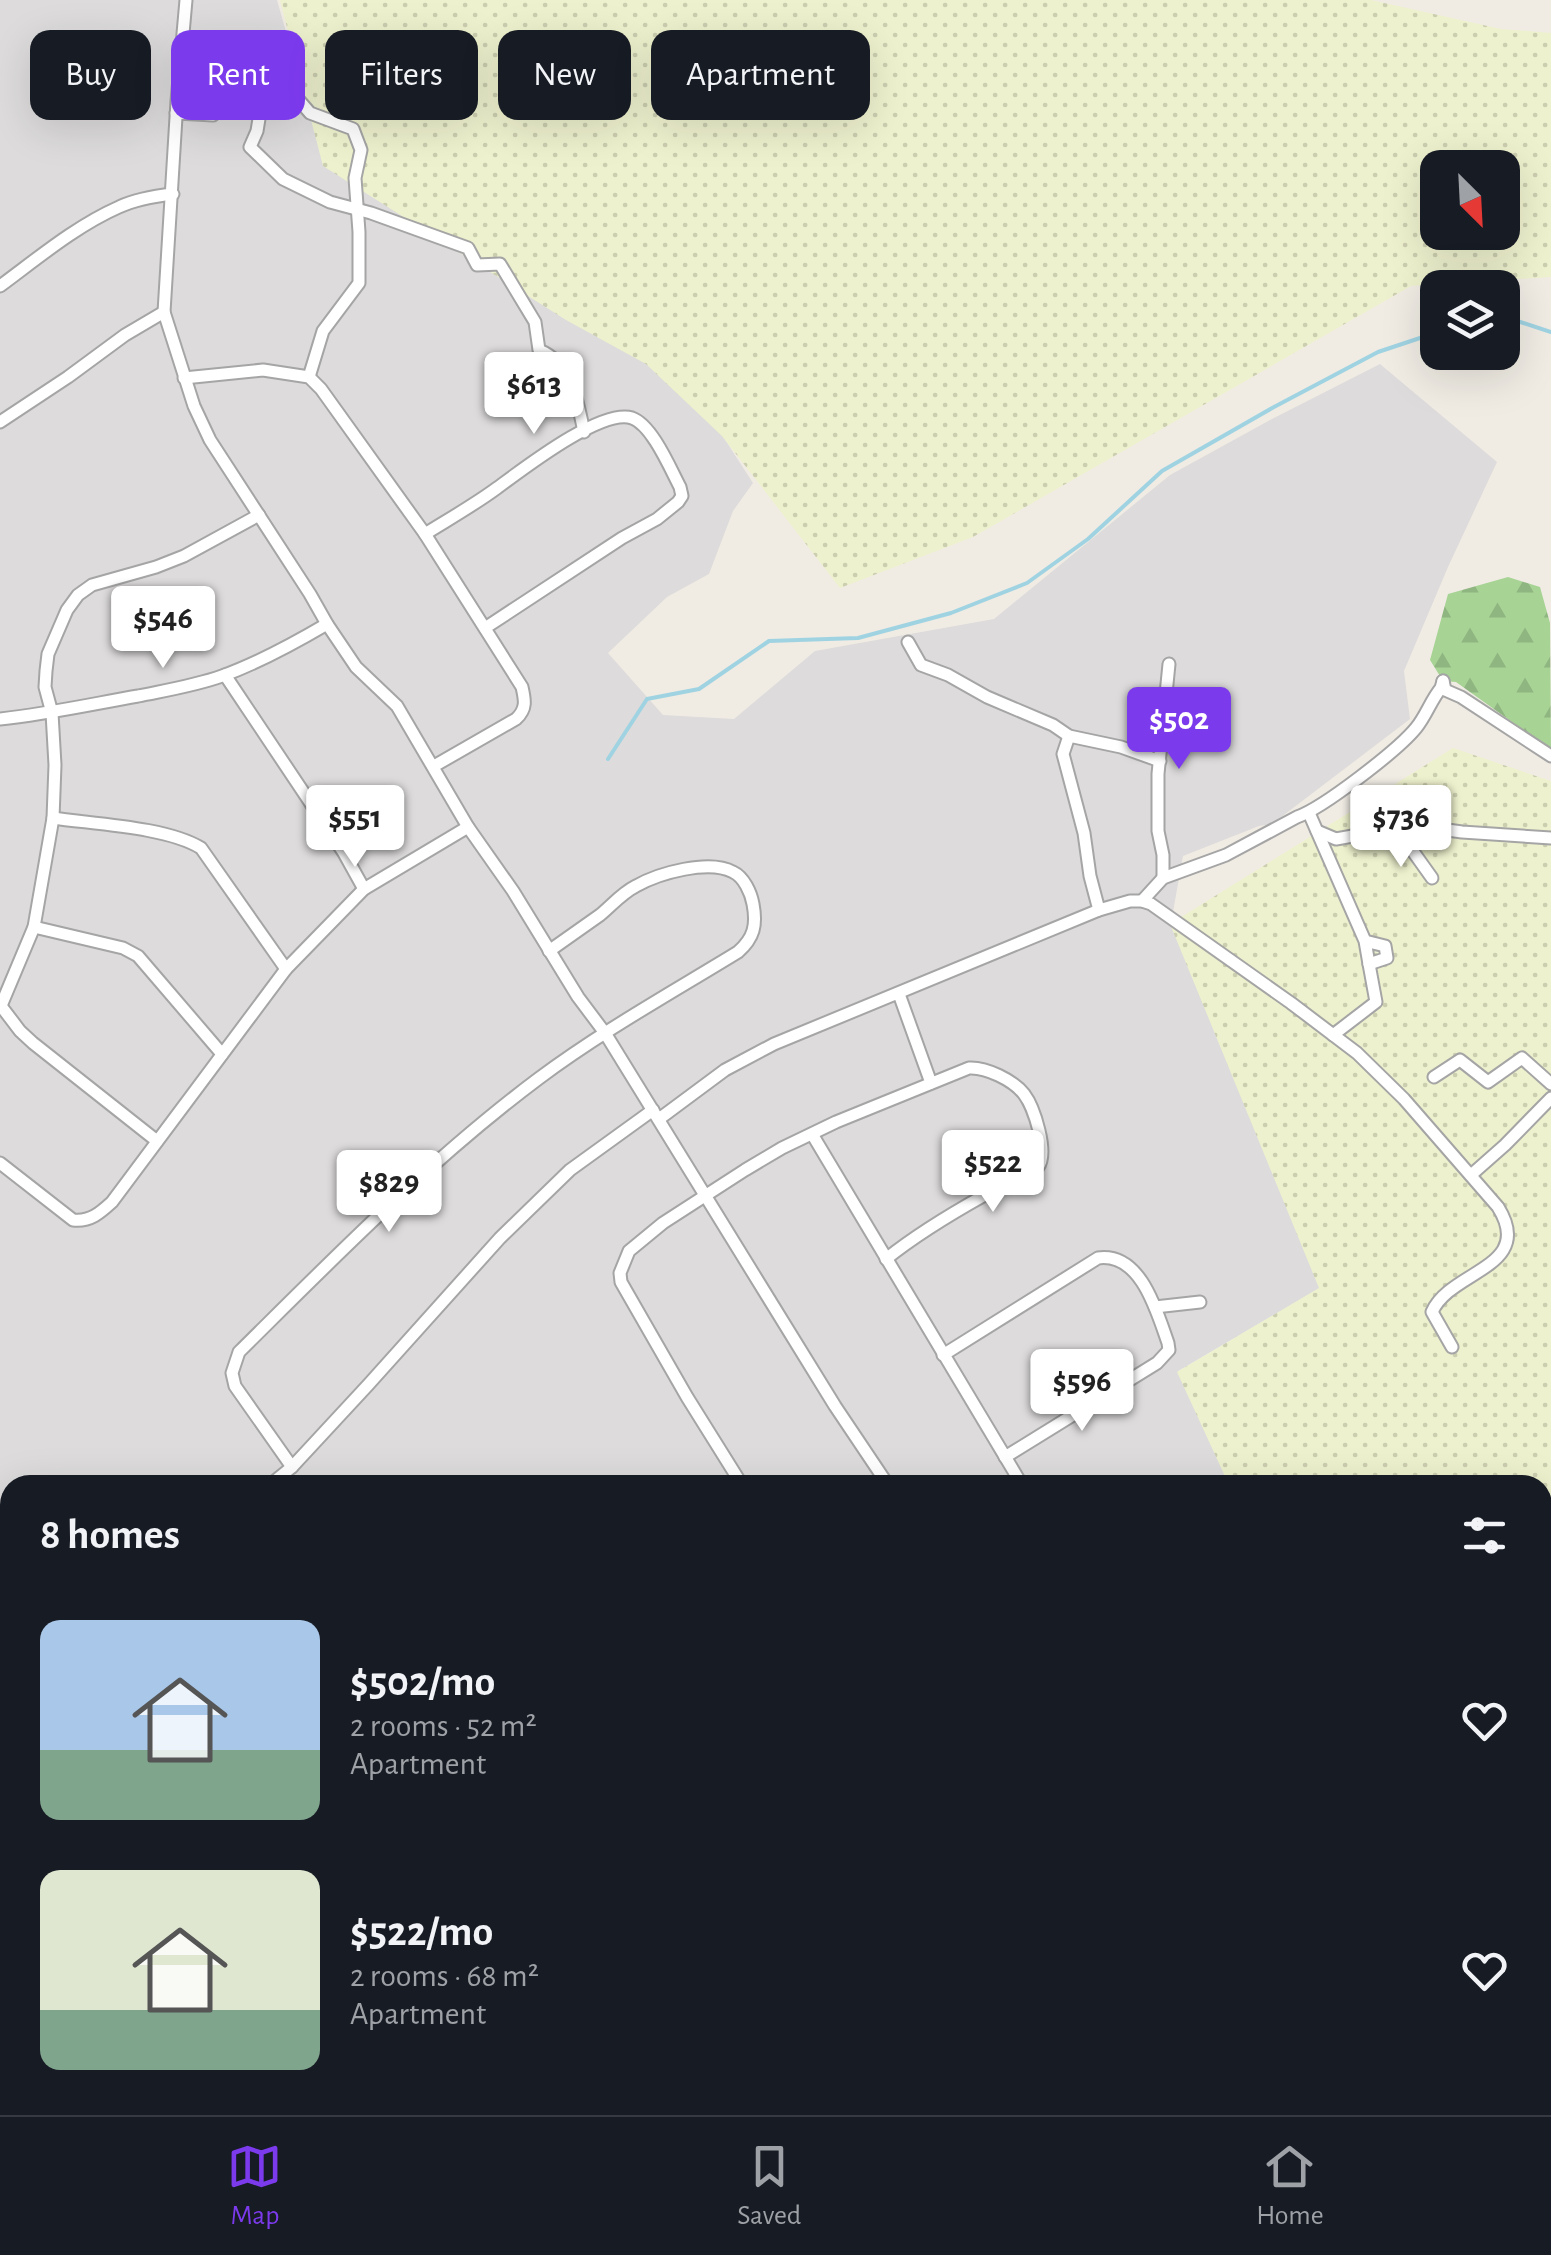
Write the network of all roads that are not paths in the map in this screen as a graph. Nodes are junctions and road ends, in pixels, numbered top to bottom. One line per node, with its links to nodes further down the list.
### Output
1 (186, 0): 2 (street)
2 (183, 30)
3 (305, 107): 7 (street)
4 (176, 120): 6 (street)
5 (259, 120): 7 (street)
6 (173, 194): 8 (street); 9 (street)
7 (357, 209): 10 (street); 13 (street)
8 (0, 286)
9 (164, 312): 11 (street); 12 (street)
10 (309, 377): 11 (street); 15 (street)
11 (184, 378): 14 (street)
12 (0, 422)
13 (584, 432): 15 (street); 17 (street)
14 (258, 515): 16 (street); 21 (street)
15 (425, 534): 17 (street)
16 (327, 624): 20 (street); 26 (street)
17 (485, 628): 26 (street)
18 (908, 642): 23 (street)
19 (1169, 664): 25 (street)
20 (225, 675): 21 (street); 35 (street)
21 (52, 713): 22 (street); 28 (street)
22 (0, 719)
23 (1068, 736): 25 (street); 37 (street)
24 (1551, 756): 27 (street)
25 (1160, 762): 33 (street)
26 (434, 766): 29 (street)
27 (1309, 813): 30 (street); 33 (street)
28 (53, 818): 38 (street); 42 (street)
29 (468, 827): 35 (street); 40 (street)
30 (1317, 831): 31 (street); 39 (street)
31 (1402, 836): 32 (street); 34 (street)
32 (1551, 838)
33 (1163, 878): 36 (street)
34 (1432, 878)
35 (364, 888): 42 (street)
36 (1142, 900): 37 (street); 46 (street)
37 (1100, 910): 43 (street)
38 (34, 927): 44 (street); 47 (street)
39 (1365, 941): 41 (street); 41 (street)
40 (549, 951): 45 (street); 45 (street)
41 (1369, 964): 46 (street)
42 (286, 969): 47 (street)
43 (899, 994): 49 (street); 52 (street)
44 (1, 1007): 54 (street)
45 (605, 1033): 52 (street); 64 (street)
46 (1333, 1035): 56 (street)
47 (222, 1054): 54 (street)
48 (1434, 1078): 50 (street)
49 (931, 1084): 53 (street); 58 (street)
50 (1551, 1084)
51 (1551, 1098): 56 (street)
52 (656, 1115): 57 (street); 64 (street)
53 (812, 1134): 57 (street); 58 (street)
54 (157, 1141): 55 (street)
55 (0, 1162)
56 (1470, 1175): 61 (street)
57 (706, 1196): 66 (street); 67 (street)
58 (886, 1260): 62 (street)
59 (1200, 1302): 60 (street)
60 (1154, 1307): 62 (street); 63 (street)
61 (1452, 1347)
62 (942, 1356): 63 (street)
63 (1005, 1457): 68 (street)
64 (292, 1467): 65 (street)
65 (282, 1475)
66 (734, 1475)
67 (881, 1475)
68 (1016, 1475)

